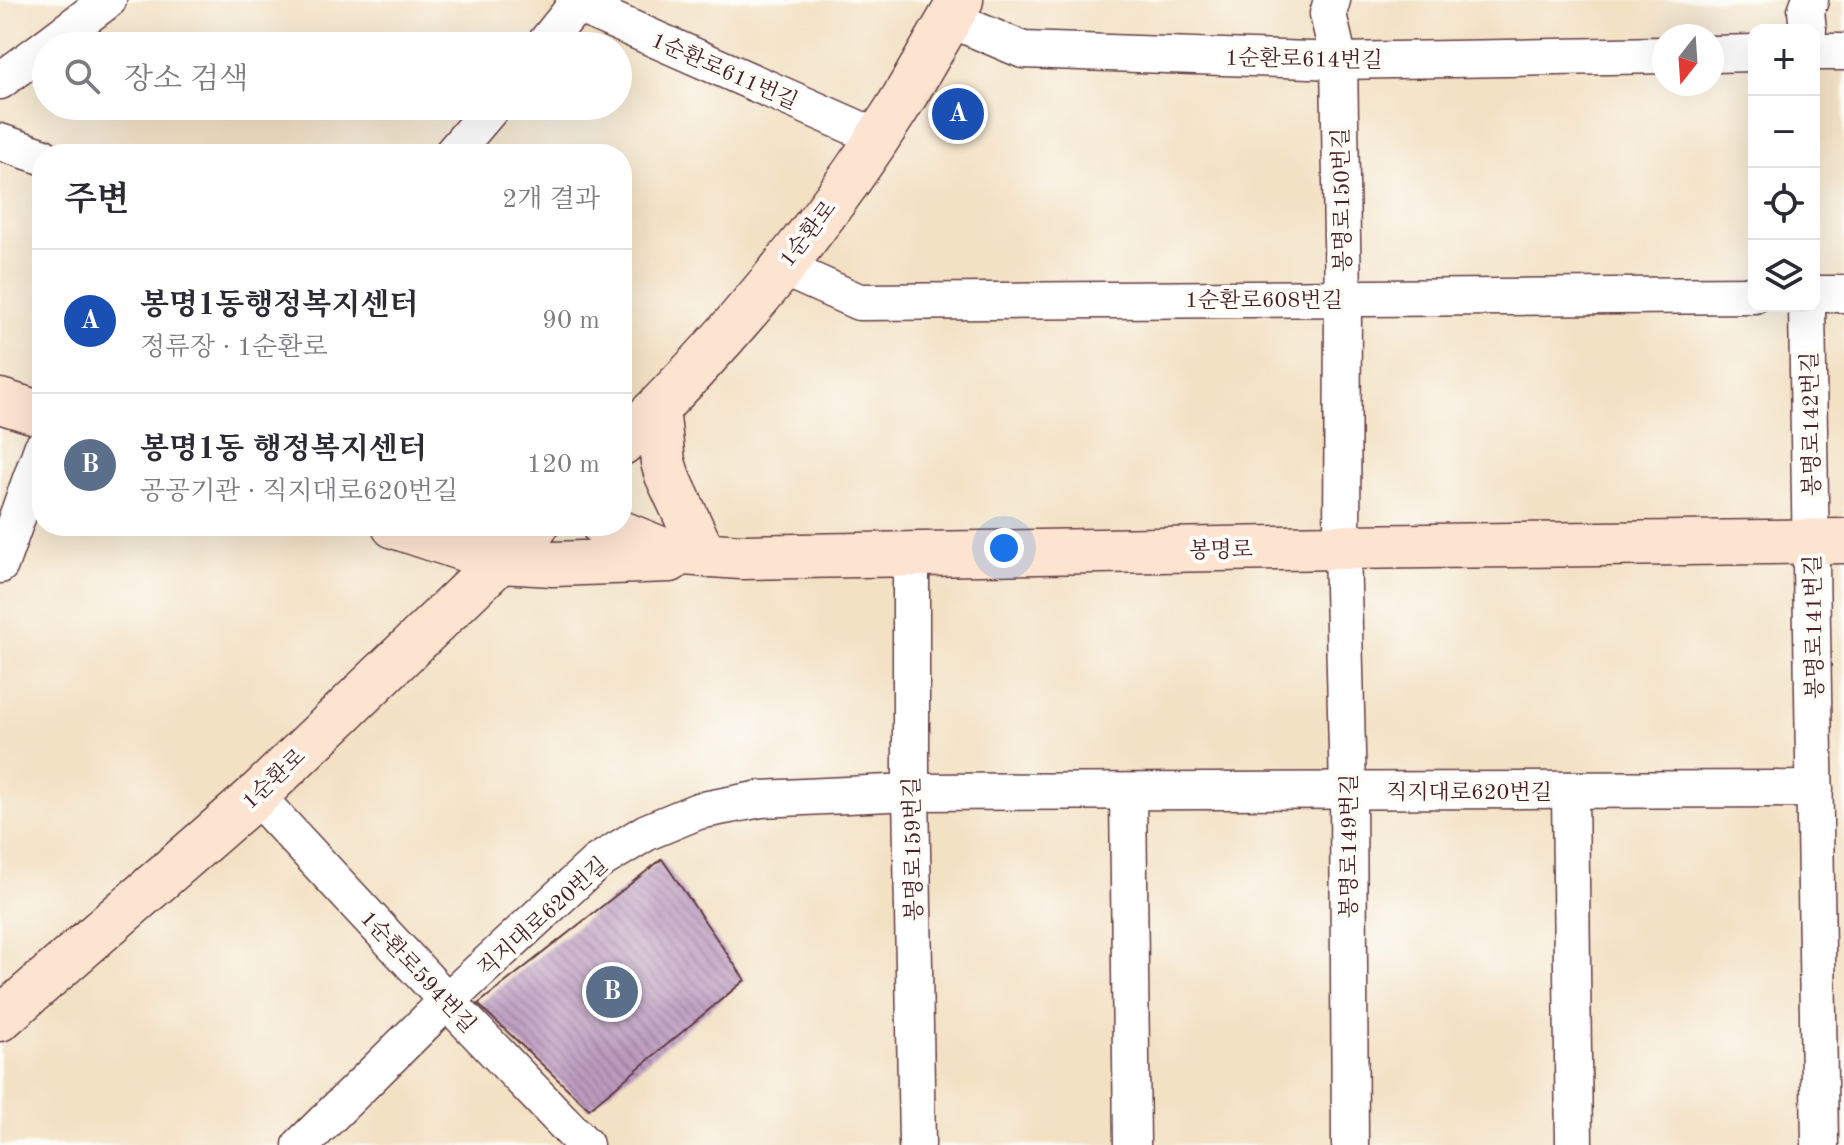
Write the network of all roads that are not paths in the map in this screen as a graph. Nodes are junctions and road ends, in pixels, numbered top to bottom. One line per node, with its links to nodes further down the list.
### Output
1 (108, 0): 7 (street)
2 (1332, 0): 15 (street, 봉명로150번길)
3 (1810, 0): 6 (street)
4 (577, 2): 8 (street); 18 (street, 1순환로611번길)
5 (956, 10): 15 (street, 1순환로614번길); 18 (street, 1순환로)
6 (1807, 24)
7 (65, 32)
8 (554, 32)
9 (1820, 52): 10 (street)
10 (1844, 52)
11 (1748, 53): 12 (street)
12 (1724, 54)
13 (1652, 55): 15 (street, 1순환로614번길)
14 (32, 57): 16 (street)
15 (1339, 61): 26 (street, 봉명로150번길)
16 (0, 81)
17 (481, 120): 20 (street)
18 (877, 137): 22 (street, 1순환로)
19 (0, 142): 21 (street)
20 (461, 144)
21 (32, 153)
22 (781, 267): 26 (street, 1순환로608번길); 29 (street, 1순환로)
23 (1820, 294): 24 (street)
24 (1844, 294)
25 (1748, 295): 26 (street, 1순환로608번길)
26 (1343, 299): 37 (street, 봉명로150번길)
27 (1808, 312): 36 (street, 봉명로142번길)
28 (0, 401): 30 (street)
29 (657, 409): 31 (street, 1순환로); 39 (street)
30 (32, 411)
31 (632, 433)
32 (32, 476): 41 (street)
33 (424, 536): 40 (street)
34 (526, 536): 40 (street, 1순환로)
35 (629, 536): 39 (street, 봉명로)
36 (1828, 542): 37 (street, 봉명로); 42 (street, 봉명로141번길)
37 (1342, 547): 38 (street, 봉명로); 46 (street, 봉명로149번길)
38 (911, 554): 39 (street, 봉명로); 44 (street, 봉명로159번길)
39 (723, 556): 40 (street)
40 (500, 561): 47 (street, 1순환로)
41 (0, 565)
42 (1815, 789): 43 (street, 직지대로620번길); 56 (street, 봉명로141번길)
43 (1570, 790): 46 (street, 직지대로620번길); 55 (street, 직지대로620번길)
44 (911, 792): 45 (street, 직지대로620번길); 48 (street, 직지대로620번길); 52 (street, 봉명로159번길)
45 (1128, 792): 46 (street, 직지대로620번길); 53 (street)
46 (1348, 792): 54 (street, 봉명로149번길)
47 (256, 796): 48 (street, 1순환로594번길); 49 (street, 1순환로)
48 (447, 1001): 50 (street, 직지대로620번길); 51 (street, 1순환로594번길)
49 (0, 1019)
50 (301, 1145)
51 (585, 1145)
52 (917, 1145)
53 (1132, 1145)
54 (1350, 1145)
55 (1574, 1145)
56 (1820, 1145)

